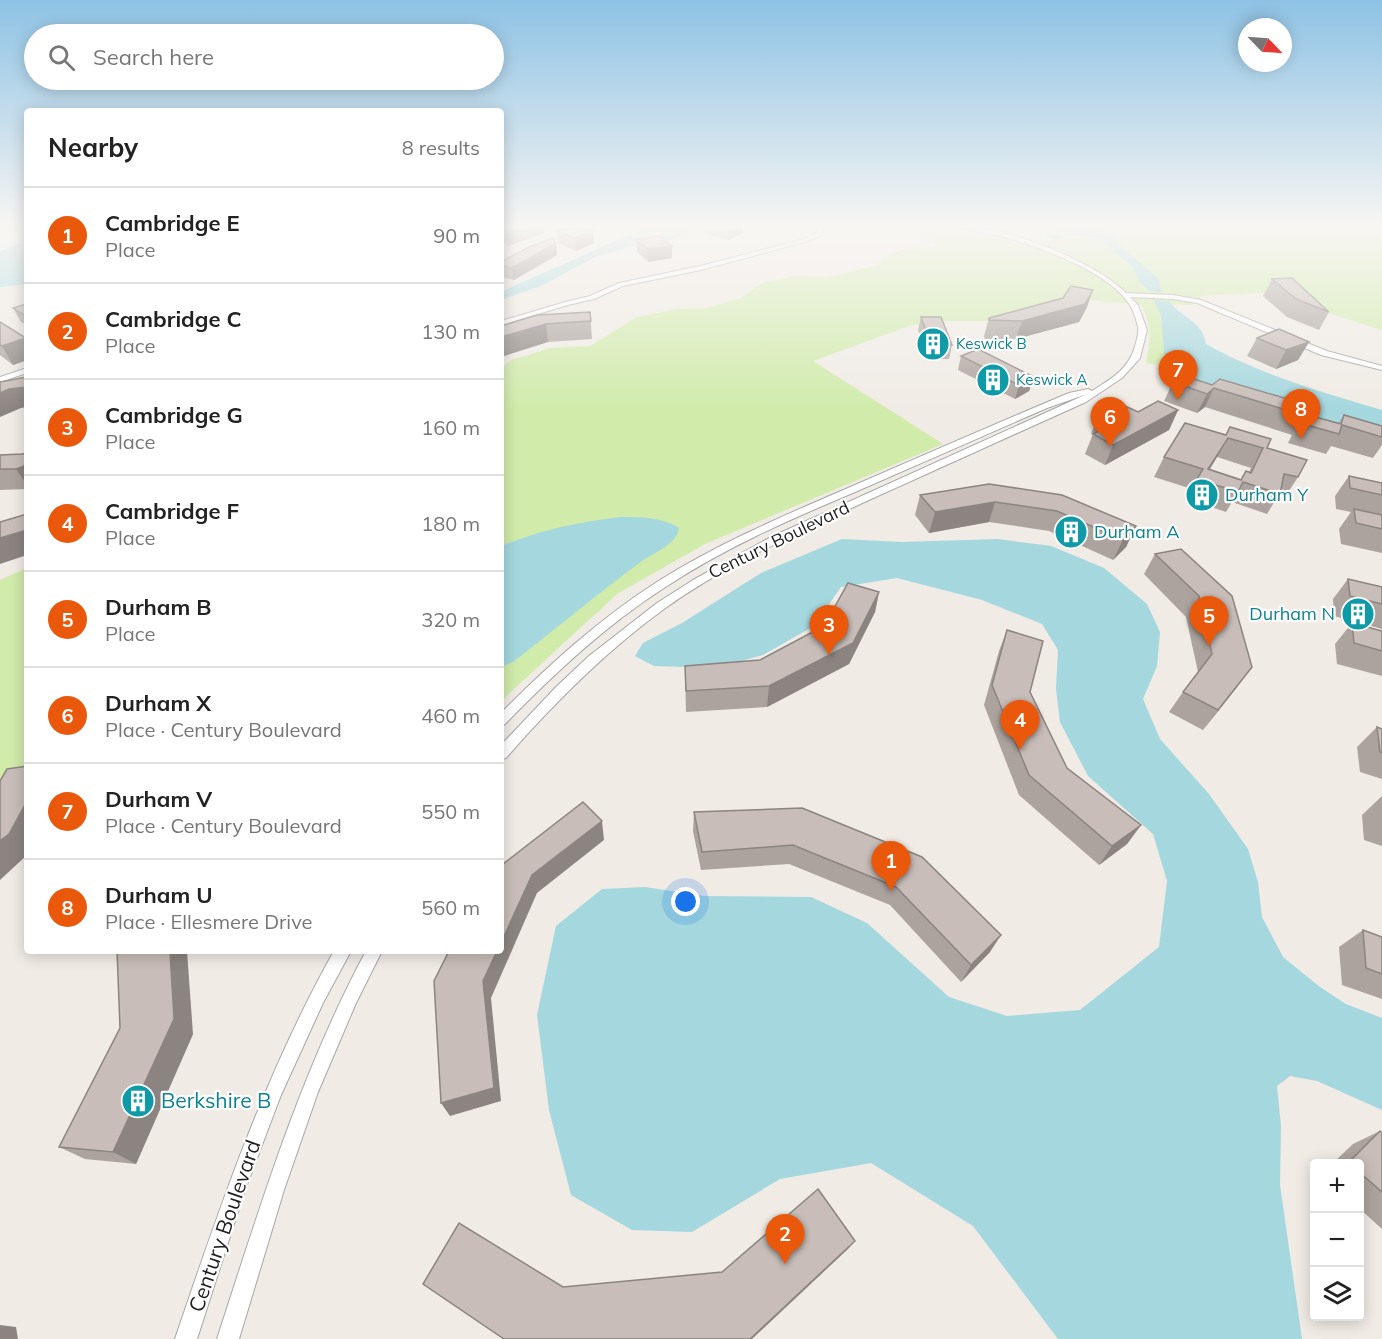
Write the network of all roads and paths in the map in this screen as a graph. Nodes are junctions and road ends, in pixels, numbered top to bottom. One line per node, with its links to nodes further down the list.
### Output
1 (614, 287): 4 (street)
2 (1115, 287): 3 (street, Century Boulevard)
3 (1126, 295): 5 (street); 8 (street, Century Boulevard)
4 (504, 322)
5 (1382, 368)
6 (24, 371): 7 (street)
7 (0, 380)
8 (1098, 388): 9 (street, Century Boulevard); 10 (street, Century Boulevard)
9 (504, 718)
10 (504, 751)
11 (341, 954): 13 (street, Century Boulevard)
12 (372, 954): 14 (street, Century Boulevard)
13 (186, 1339)
14 (228, 1339)

